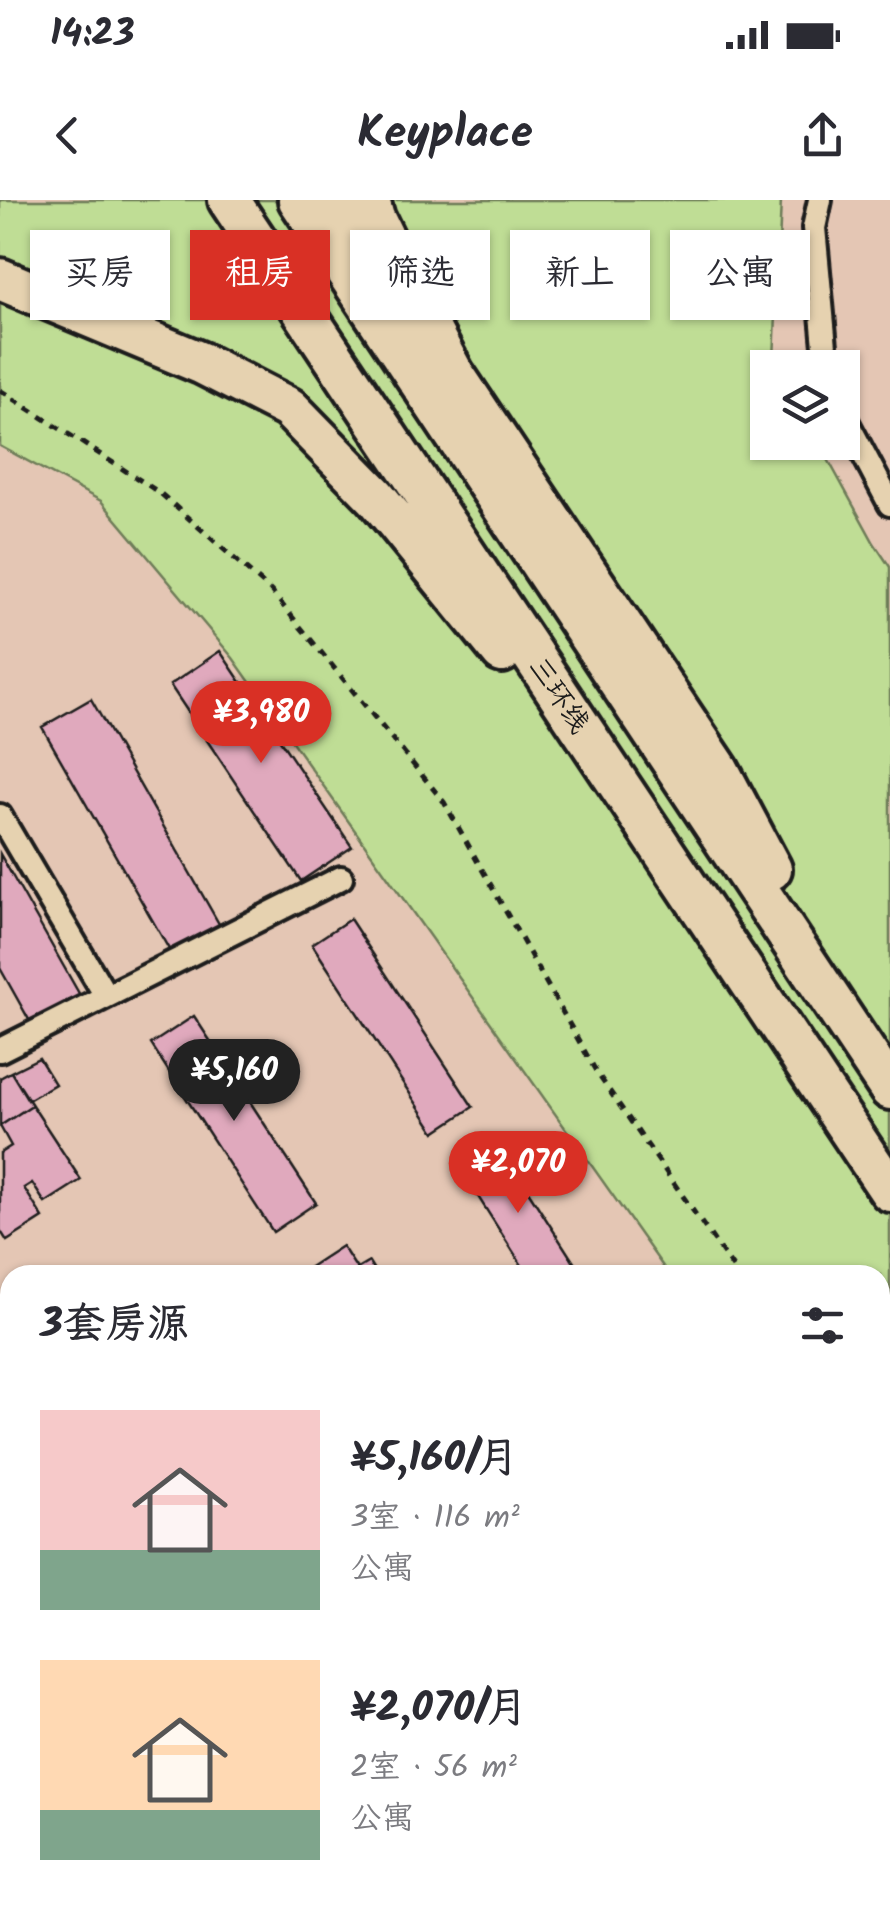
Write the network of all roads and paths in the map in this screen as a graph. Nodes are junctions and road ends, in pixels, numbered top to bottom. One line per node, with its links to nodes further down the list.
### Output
1 (228, 200): 13 (highway, 三环线)
2 (299, 200): 17 (highway)
3 (336, 200): 8 (highway)
4 (369, 200): 8 (highway)
5 (820, 200): 7 (street)
6 (0, 279): 13 (highway)
7 (824, 350)
8 (454, 373): 17 (highway)
9 (0, 390): 19 (path)
10 (860, 447): 11 (street)
11 (890, 504)
12 (0, 816): 15 (street)
13 (653, 838): 18 (highway, 三环线)
14 (340, 878): 15 (street)
15 (106, 996): 16 (street)
16 (0, 1050)
17 (881, 1076)
18 (890, 1191)
19 (731, 1265)

